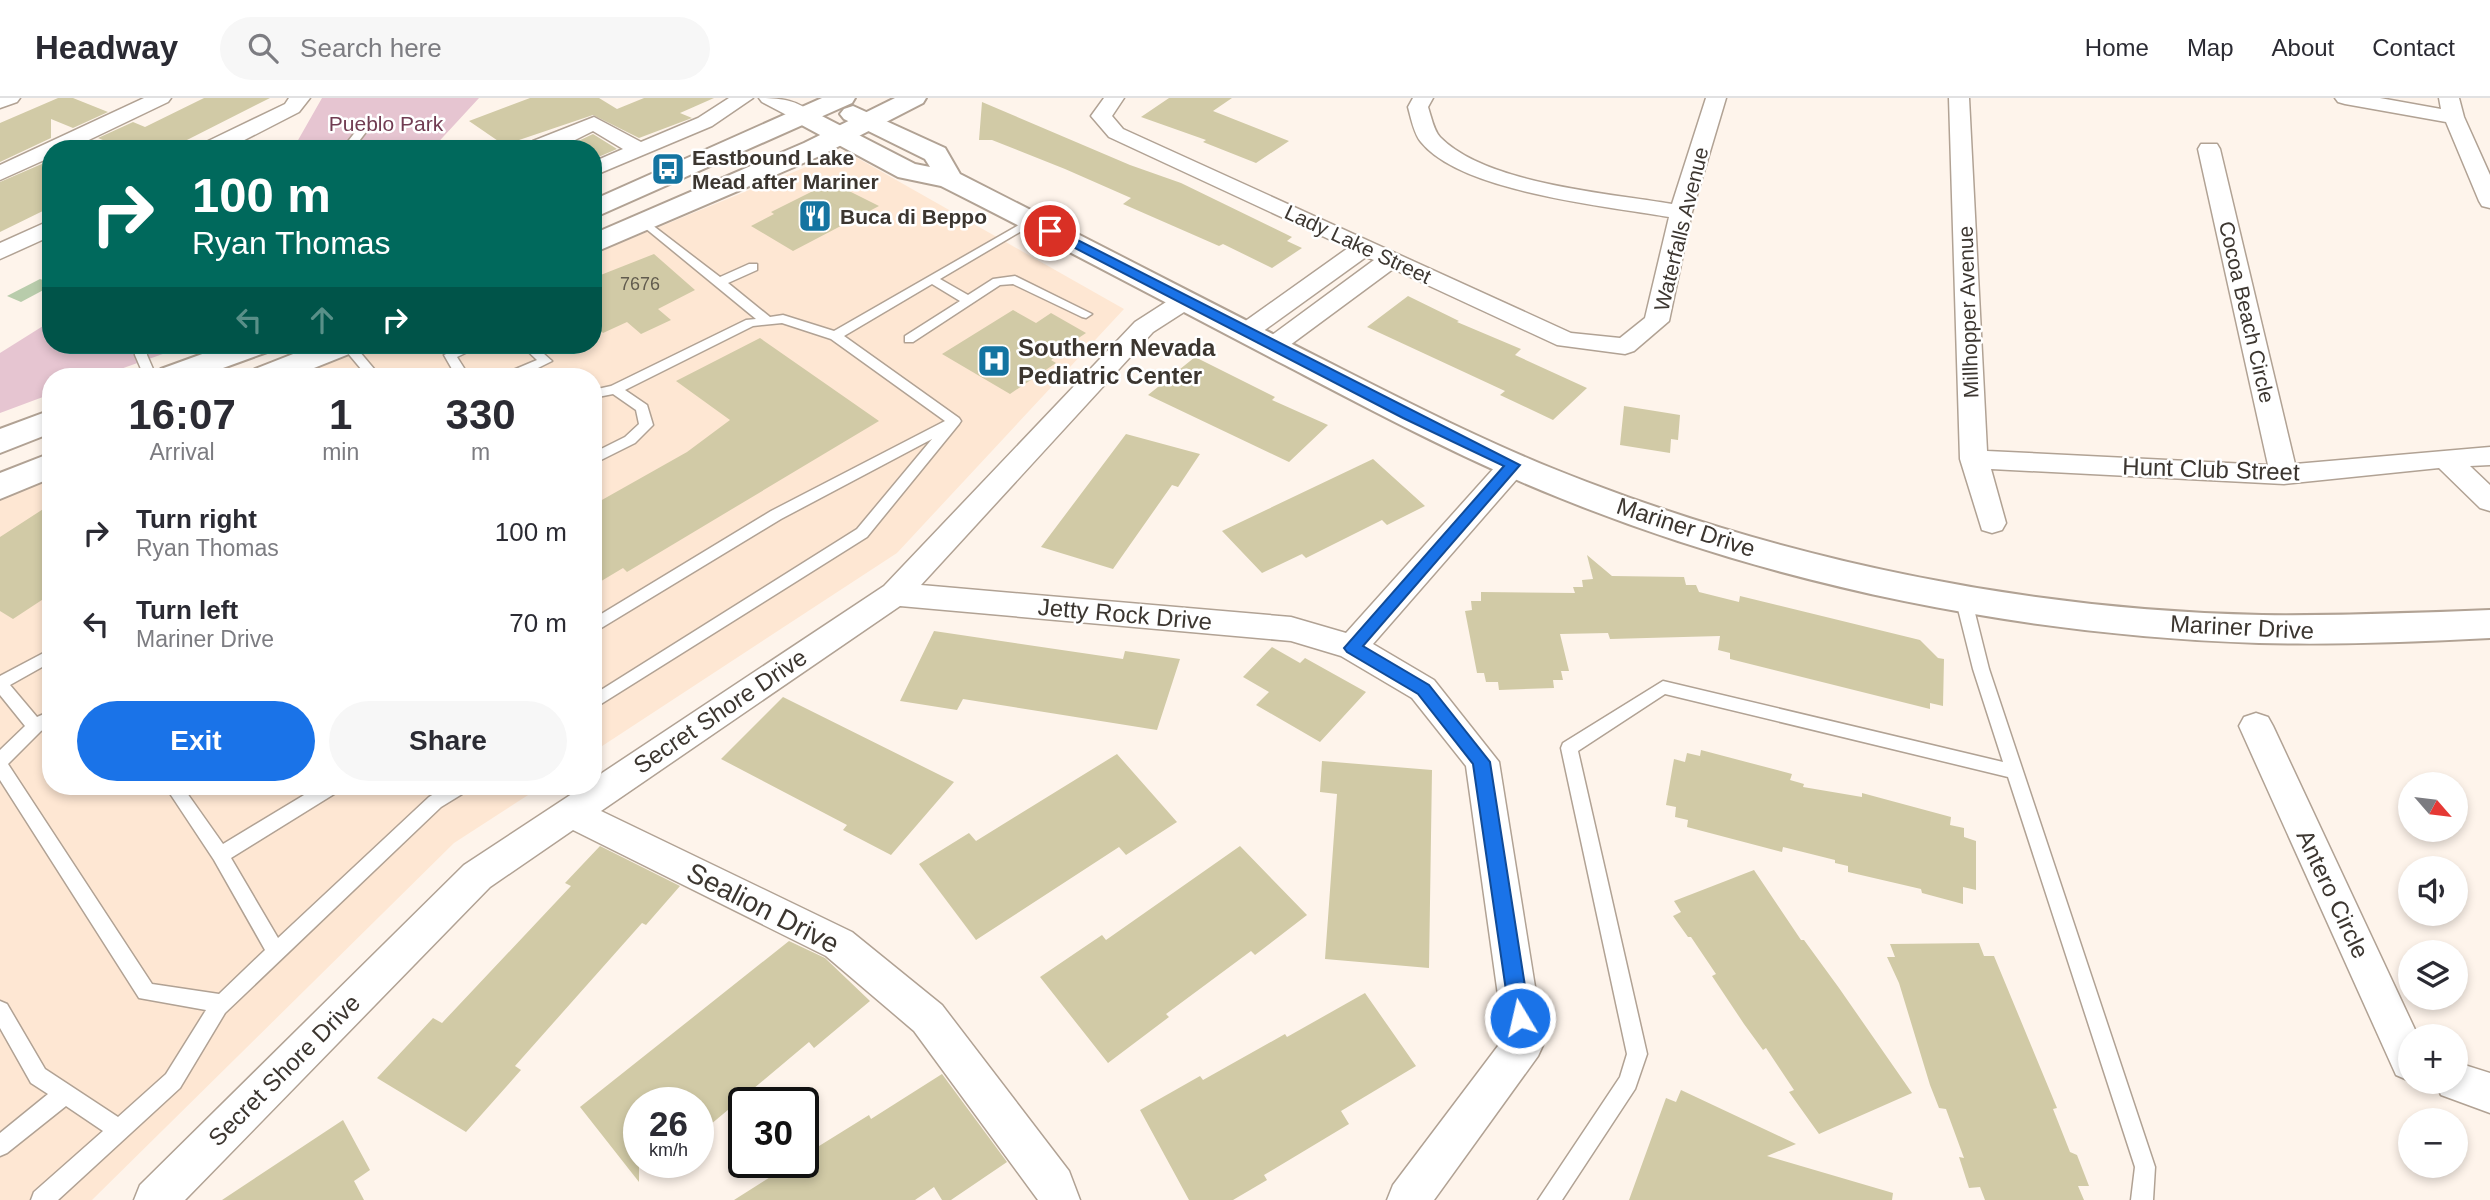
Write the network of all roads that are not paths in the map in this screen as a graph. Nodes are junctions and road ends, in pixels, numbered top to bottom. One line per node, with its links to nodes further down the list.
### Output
1 (10, 98): 11 (street)
2 (161, 98): 18 (street)
3 (300, 98): 19 (street)
4 (744, 98): 23 (street)
5 (769, 98): 12 (street, Mariner Drive)
6 (914, 98): 15 (street)
7 (1423, 98): 30 (street)
8 (1716, 98): 30 (street, Waterfalls Avenue)
9 (1959, 98): 67 (street, Millhopper Avenue)
10 (2345, 98): 14 (street)
11 (0, 102)
12 (825, 104): 15 (street, Mariner Drive); 17 (street, Mariner Drive); 29 (street)
13 (1108, 107): 35 (street, Lady Lake Street)
14 (2452, 108): 28 (street)
15 (869, 121): 17 (street); 27 (street, Mariner Drive)
16 (364, 128): 20 (lane)
17 (841, 136): 27 (street, Mariner Drive); 31 (street)
18 (70, 140)
19 (228, 140)
20 (354, 140)
21 (555, 140): 23 (street)
22 (2209, 149): 70 (street, Cocoa Beach Circle)
23 (640, 150): 25 (street)
24 (42, 153): 26 (street)
25 (602, 166)
26 (0, 173)
27 (949, 179): 32 (street, Mariner Drive)
28 (2490, 201)
29 (602, 206)
30 (1681, 212): 48 (street, Waterfalls Avenue)
31 (643, 221): 34 (street); 40 (lane)
32 (1031, 221): 39 (lane); 41 (street, Mariner Drive)
33 (42, 231): 36 (street)
34 (602, 240)
35 (1365, 247): 37 (street, Lady Lake Street); 47 (street)
36 (0, 252)
37 (1391, 259): 47 (street); 48 (street, Lady Lake Street)
38 (753, 267): 40 (lane)
39 (931, 279): 42 (lane); 45 (lane)
40 (718, 283): 44 (lane)
41 (1186, 300): 47 (street, Mariner Drive); 74 (street, Secret Shore Drive)
42 (969, 301): 43 (lane); 46 (lane)
43 (1086, 314)
44 (766, 321): 45 (lane); 59 (lane)
45 (835, 336): 61 (lane)
46 (909, 339)
47 (1259, 339): 68 (street, Mariner Drive)
48 (1625, 346)
49 (232, 354): 54 (street)
50 (322, 354): 55 (street)
51 (353, 354): 56 (lane)
52 (453, 354): 57 (lane)
53 (538, 354): 58 (lane)
54 (194, 368)
55 (286, 368)
56 (367, 368)
57 (457, 368)
58 (530, 368)
59 (615, 389): 60 (lane); 64 (lane)
60 (602, 392)
61 (954, 422): 76 (lane); 81 (lane)
62 (42, 426): 63 (street)
63 (0, 442)
64 (602, 454)
65 (2490, 456): 66 (street, Hunt Club Street)
66 (2445, 457): 70 (street, Hunt Club Street); 72 (street)
67 (1974, 459): 70 (street, Hunt Club Street); 73 (street, Millhopper Avenue)
68 (1513, 465): 75 (street, Mariner Drive); 78 (street)
69 (42, 468): 71 (street)
70 (2284, 475)
71 (0, 487)
72 (2490, 501)
73 (1992, 523)
74 (895, 594): 78 (street, Jetty Rock Drive); 87 (street, Secret Shore Drive)
75 (1963, 597): 77 (street, Mariner Drive); 86 (lane)
76 (602, 621)
77 (2490, 624)
78 (1352, 648): 106 (street, Jetty Rock Drive)
79 (42, 660): 80 (lane)
80 (0, 684): 83 (lane)
81 (602, 697)
82 (42, 722): 83 (lane)
83 (35, 726): 85 (lane)
84 (2256, 726): 97 (street, Antero Circle)
85 (0, 763): 95 (lane)
86 (2016, 772): 107 (lane); 108 (lane)
87 (602, 791)
88 (179, 795): 93 (lane)
89 (318, 795): 93 (lane)
90 (446, 795): 94 (lane)
91 (596, 795): 92 (street, Secret Shore Drive)
92 (571, 812): 104 (street, Secret Shore Drive); 105 (street, Sealion Drive)
93 (220, 855): 94 (lane)
94 (275, 950): 95 (lane)
95 (222, 1003): 101 (lane)
96 (0, 1010): 100 (lane)
97 (2398, 1036)
98 (2468, 1085): 99 (street)
99 (2490, 1093)
100 (65, 1094): 101 (lane); 102 (lane)
101 (120, 1130): 103 (lane)
102 (0, 1146)
103 (42, 1200)
104 (155, 1200)
105 (1059, 1200)
106 (1408, 1200)
107 (1549, 1200)
108 (2142, 1200)

